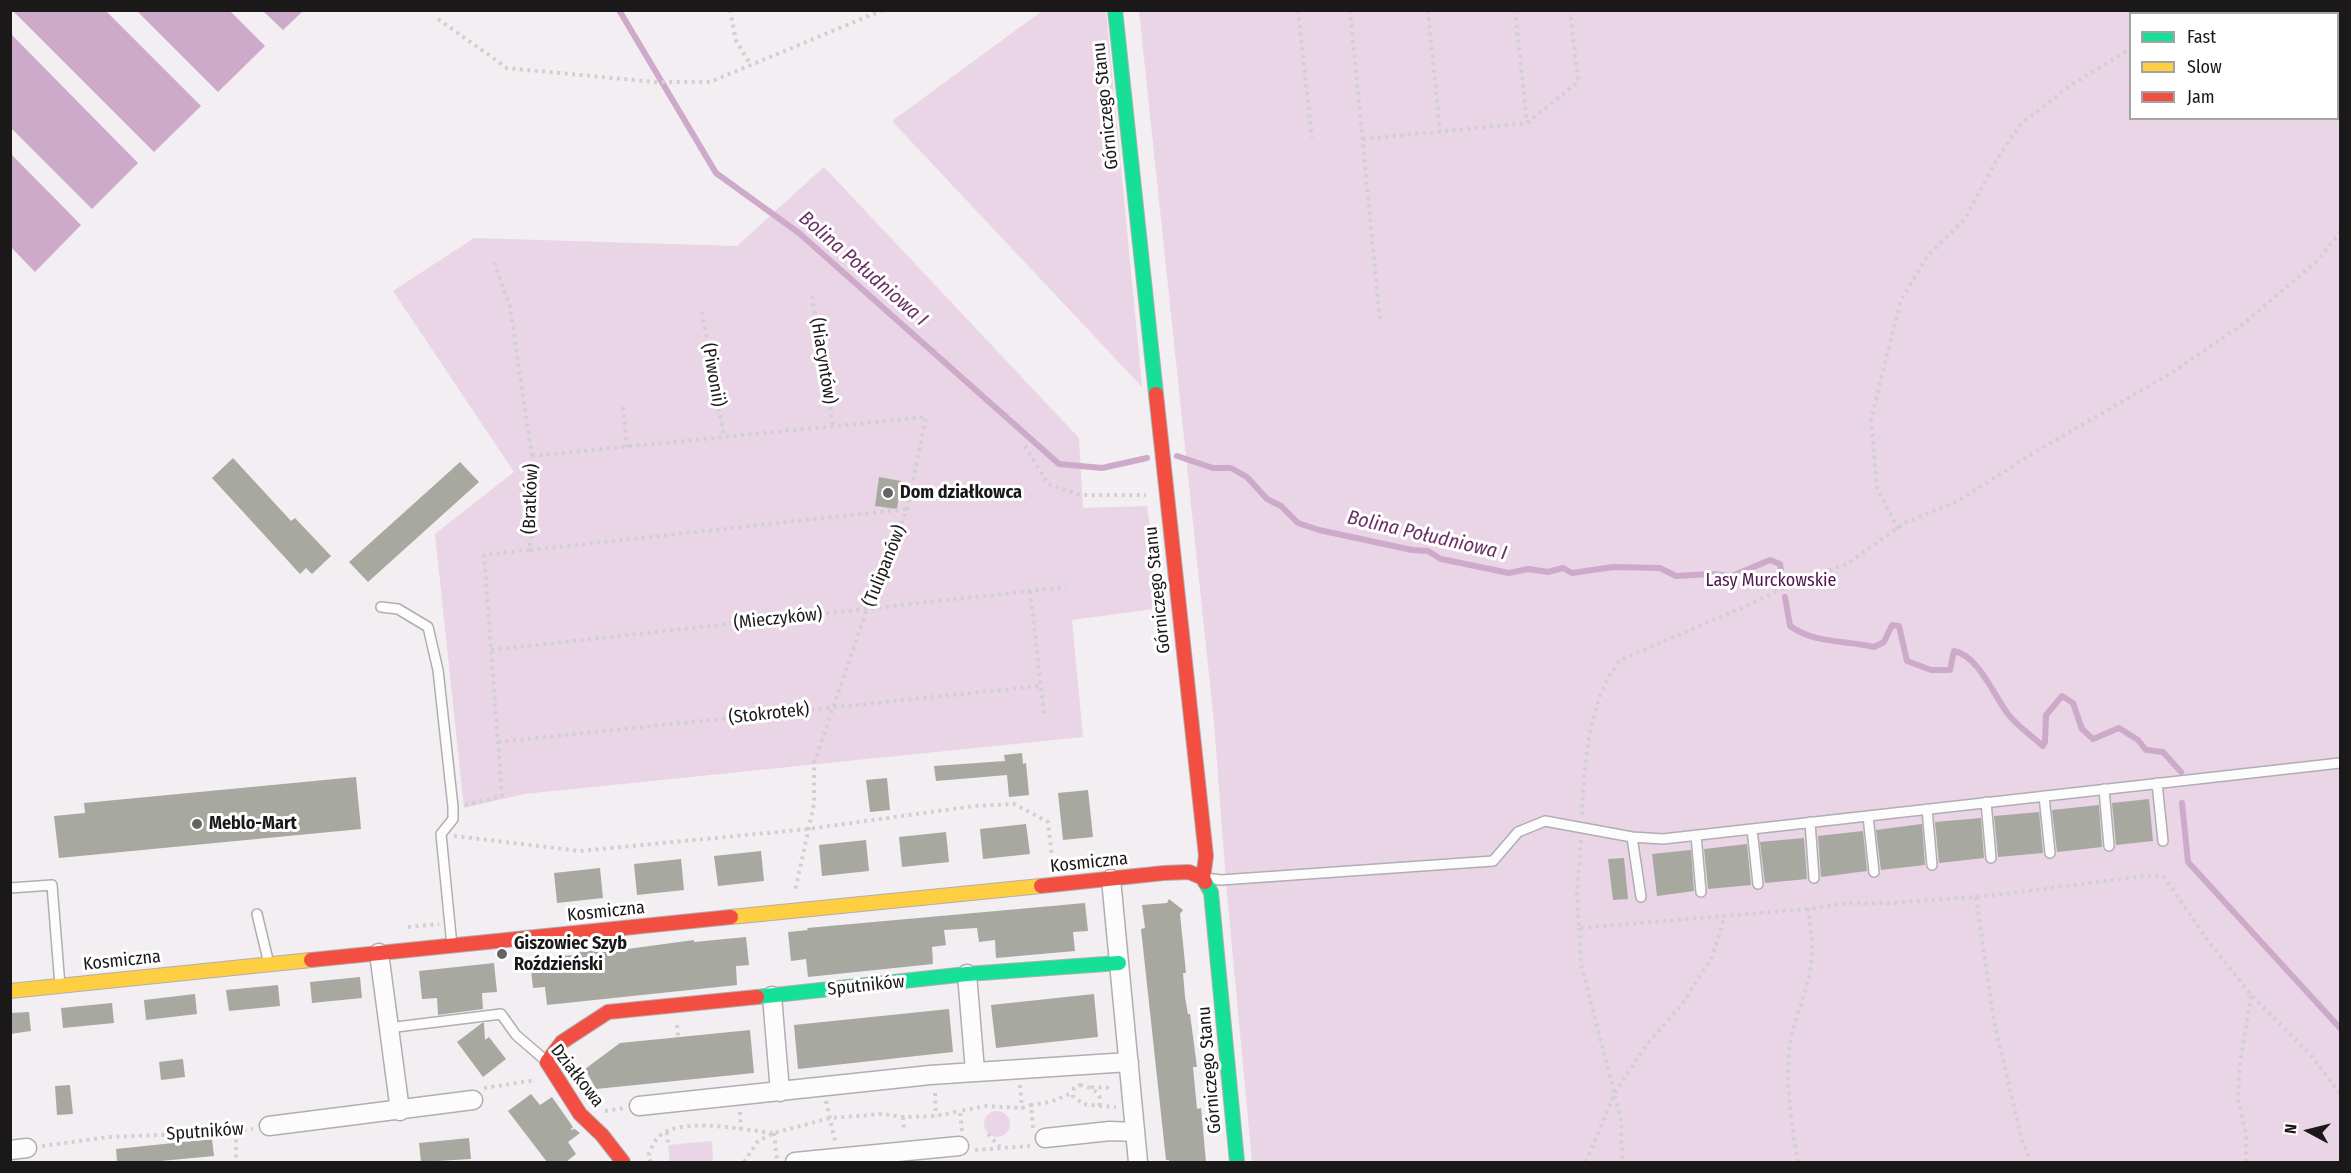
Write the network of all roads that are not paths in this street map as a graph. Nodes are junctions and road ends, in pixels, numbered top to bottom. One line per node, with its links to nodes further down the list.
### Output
1 (1114, 10): 20 (street, Górniczego Stanu)
2 (381, 607): 28 (lane)
3 (2340, 763): 4 (lane)
4 (2157, 783): 5 (lane); 14 (lane)
5 (2104, 789): 6 (lane); 15 (lane)
6 (2044, 796): 7 (lane); 16 (lane)
7 (1986, 802): 8 (lane); 17 (lane)
8 (1927, 809): 9 (lane); 18 (lane)
9 (1868, 816): 10 (lane); 19 (lane)
10 (1810, 822): 11 (lane); 21 (lane)
11 (1752, 829): 12 (lane); 23 (lane)
12 (1696, 835): 13 (lane); 25 (lane)
13 (1632, 837): 20 (lane); 26 (lane)
14 (2163, 841)
15 (2109, 846)
16 (2050, 853)
17 (1991, 858)
18 (1932, 865)
19 (1874, 872)
20 (1203, 878): 22 (street, Kosmiczna); 52 (street, Górniczego Stanu)
21 (1814, 878)
22 (1111, 879): 28 (street, Kosmiczna); 30 (street)
23 (1758, 884)
24 (10, 888): 33 (lane)
25 (1701, 892)
26 (1641, 897)
27 (257, 914): 31 (lane)
28 (452, 946): 29 (street, Kosmiczna)
29 (379, 953): 31 (street, Kosmiczna); 36 (street)
30 (1119, 963): 32 (street, Sputników); 38 (street)
31 (269, 964): 33 (street, Kosmiczna)
32 (967, 974): 35 (street, Sputników); 39 (street)
33 (60, 986): 34 (street, Kosmiczna)
34 (10, 991)
35 (772, 996): 37 (street, Sputników); 40 (street)
36 (388, 1029): 37 (lane, Działkowa); 43 (street)
37 (547, 1062): 49 (street, Działkowa)
38 (1129, 1062): 39 (street); 45 (street)
39 (975, 1071): 40 (street)
40 (780, 1092): 42 (street)
41 (473, 1100): 43 (street, Sputników)
42 (639, 1106)
43 (400, 1111): 44 (street, Sputników)
44 (269, 1126)
45 (1135, 1132): 46 (street); 51 (street)
46 (1045, 1138)
47 (961, 1148): 48 (street)
48 (869, 1158): 50 (street)
49 (623, 1162)
50 (795, 1162)
51 (1138, 1162)
52 (1237, 1162)

